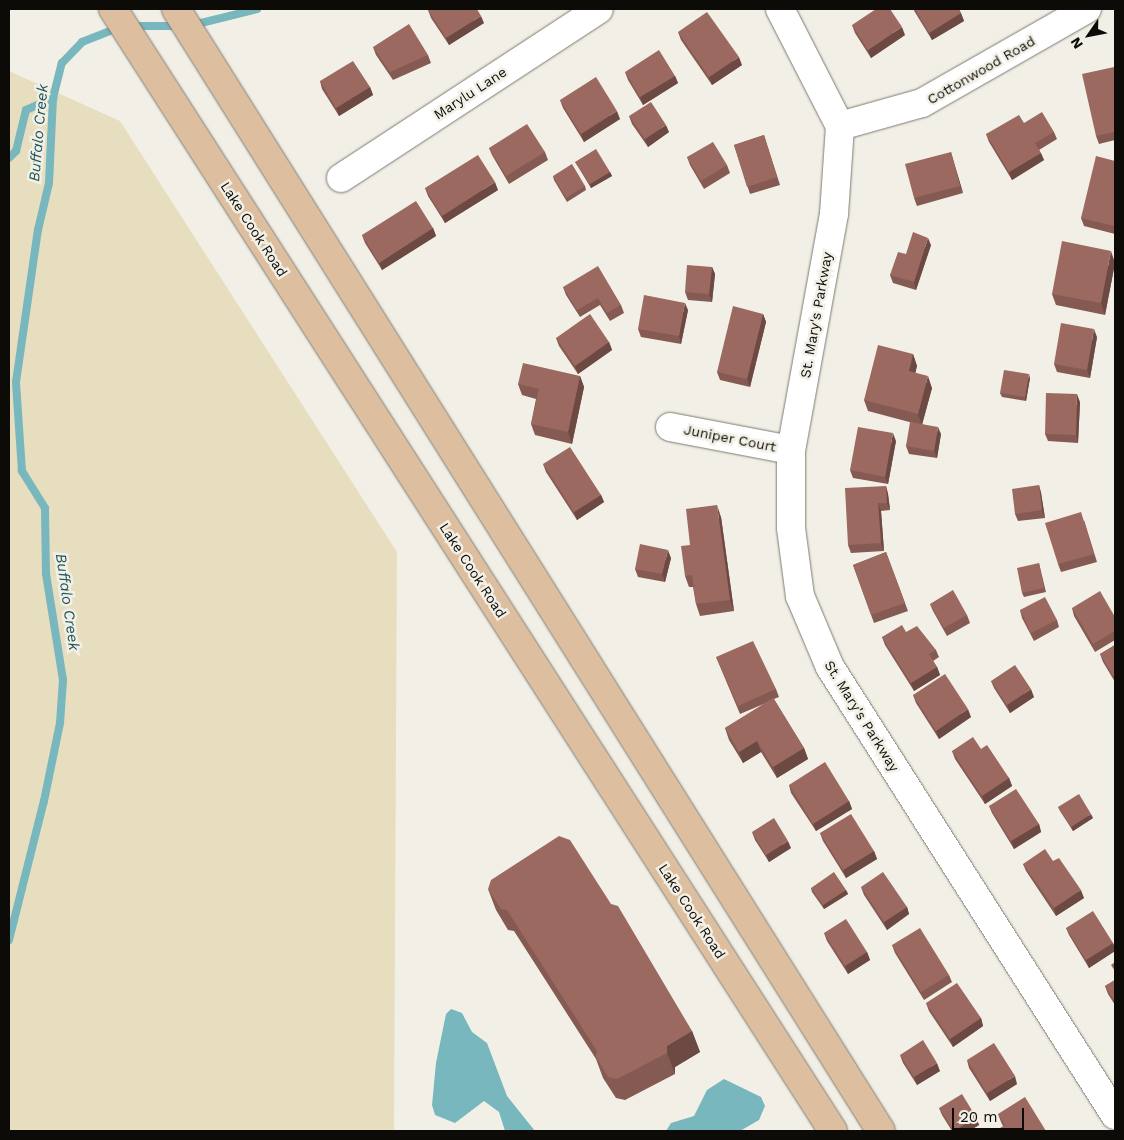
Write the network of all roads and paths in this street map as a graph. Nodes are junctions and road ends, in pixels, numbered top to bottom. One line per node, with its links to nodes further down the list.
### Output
1 (113, 9): 11 (main road, Lake Cook Road)
2 (176, 9): 12 (main road)
3 (599, 9): 7 (street, Marylu Lane)
4 (780, 9): 6 (street)
5 (1087, 9): 6 (street, Cottonwood Road)
6 (840, 126): 9 (street, St. Mary's Parkway)
7 (341, 178)
8 (670, 427): 9 (street, Juniper Court)
9 (791, 450): 10 (street, St. Mary's Parkway)
10 (1115, 1115)
11 (833, 1131)
12 (881, 1131)

